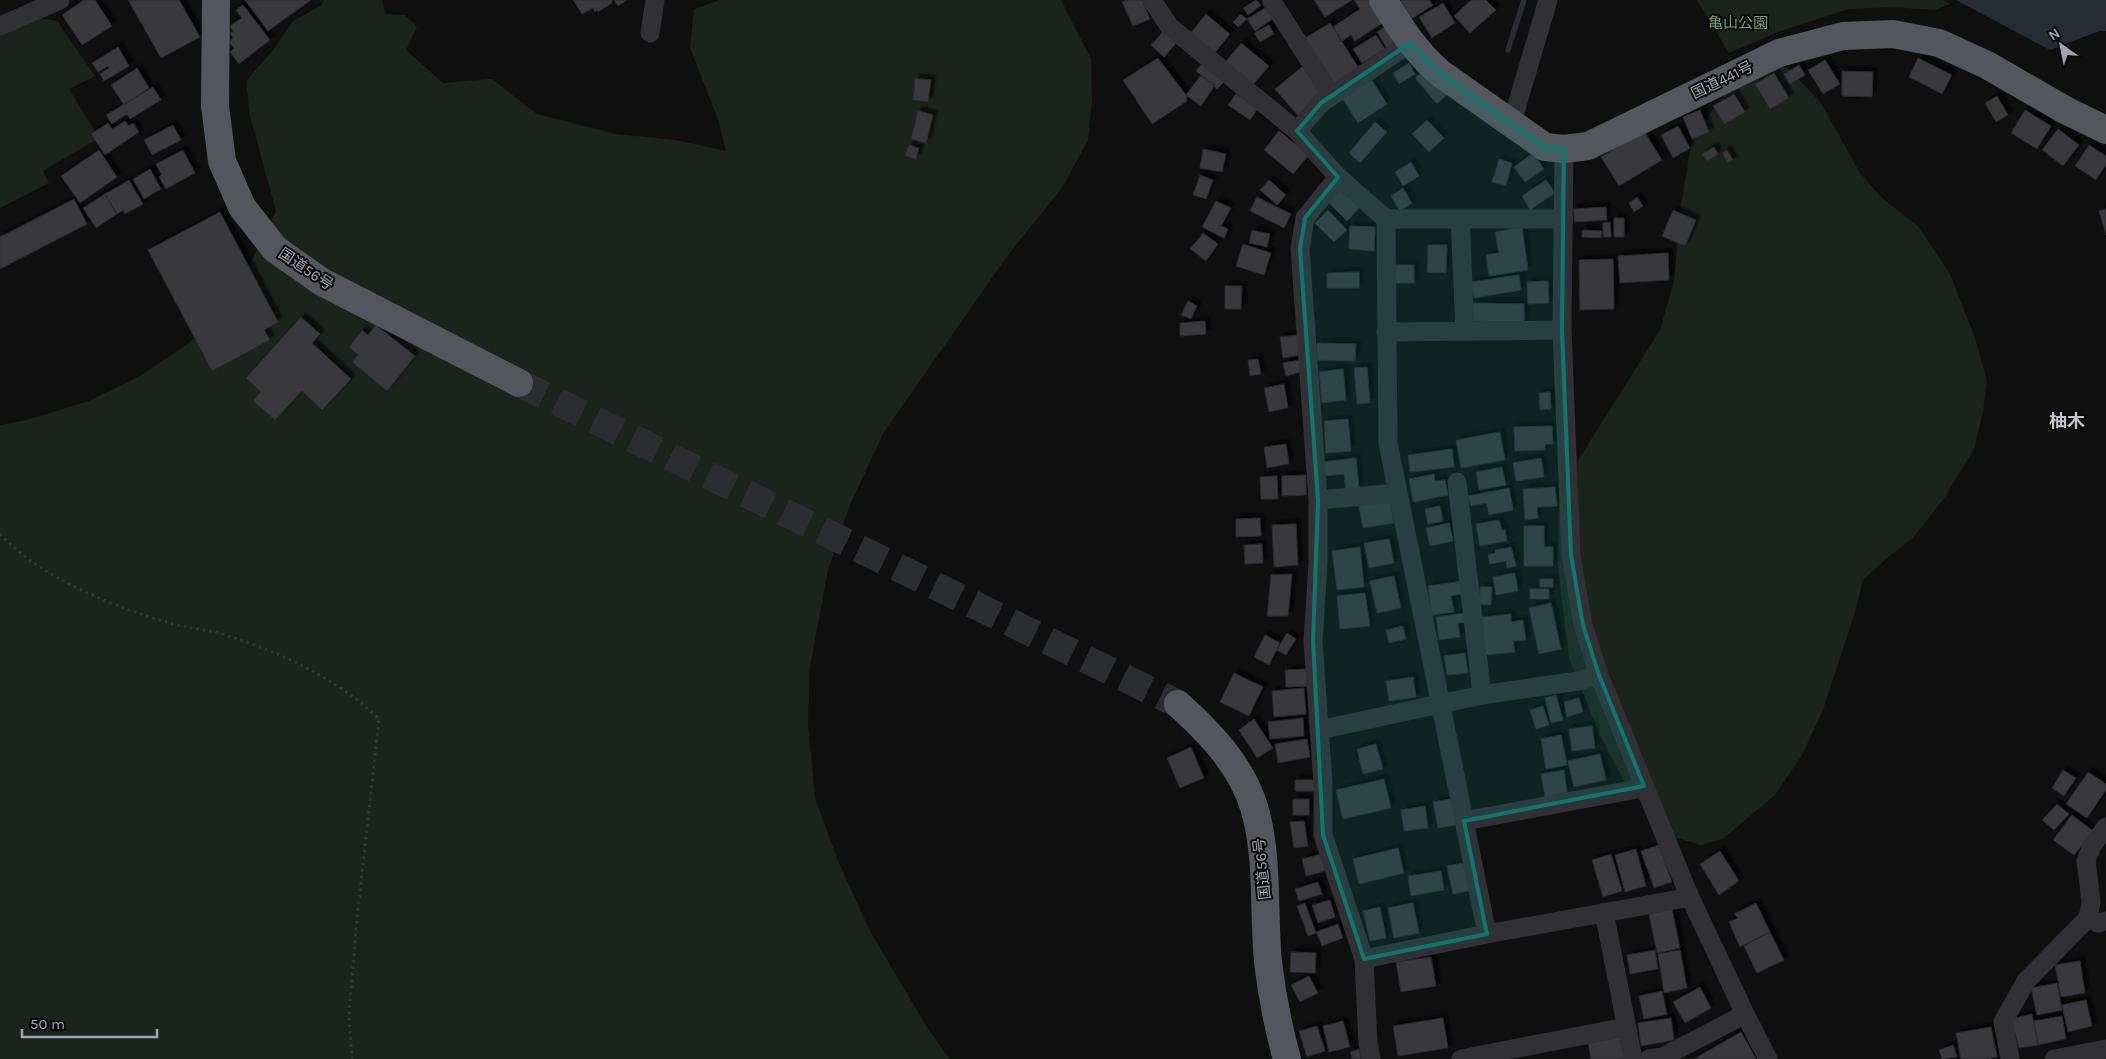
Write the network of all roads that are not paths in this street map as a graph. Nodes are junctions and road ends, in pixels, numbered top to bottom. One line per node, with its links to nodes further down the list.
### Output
1 (60, 0): 8 (street)
2 (216, 0): 23 (highway, 国道56号)
3 (655, 0): 9 (street)
4 (1152, 0): 14 (street)
5 (1271, 0): 11 (street)
6 (1548, 0): 12 (street)
7 (1385, 1): 10 (highway, 国道441号)
8 (0, 26)
9 (650, 33)
10 (1410, 44): 11 (street); 12 (highway, 国道441号)
11 (1332, 96): 14 (street)
12 (1512, 122): 15 (highway, 国道441号)
13 (2106, 130): 15 (highway, 国道441号)
14 (1297, 131): 16 (street)
15 (1564, 150): 19 (street)
16 (1338, 177): 17 (street); 26 (street)
17 (1386, 219): 18 (street); 22 (street)
18 (1460, 219): 19 (street); 20 (street)
19 (1564, 219): 21 (street)
20 (1465, 330): 21 (street); 22 (street)
21 (1562, 330): 27 (street)
22 (1386, 332): 25 (street)
23 (519, 383)
24 (1457, 482): 28 (street)
25 (1398, 493): 26 (street); 30 (street)
26 (1318, 500): 31 (street)
27 (1598, 675): 28 (street); 32 (street)
28 (1482, 695): 30 (street)
29 (1178, 704): 43 (highway, 国道56号)
30 (1441, 705): 31 (street); 33 (street)
31 (1319, 730): 39 (street)
32 (1644, 786): 33 (street); 35 (street)
33 (1464, 821): 38 (street)
34 (2106, 827): 37 (street)
35 (1689, 895): 36 (street); 40 (street)
36 (1604, 912): 38 (street); 41 (street)
37 (2097, 920): 49 (street)
38 (1487, 934): 39 (street)
39 (1364, 959): 44 (street)
40 (1745, 1014): 47 (street); 48 (street)
41 (1626, 1027): 45 (street); 46 (street)
42 (2106, 1049): 50 (street)
43 (1287, 1059)
44 (1371, 1059)
45 (1462, 1059)
46 (1633, 1059)
47 (1649, 1059)
48 (1768, 1059)
49 (2010, 1059)
50 (2054, 1059)

